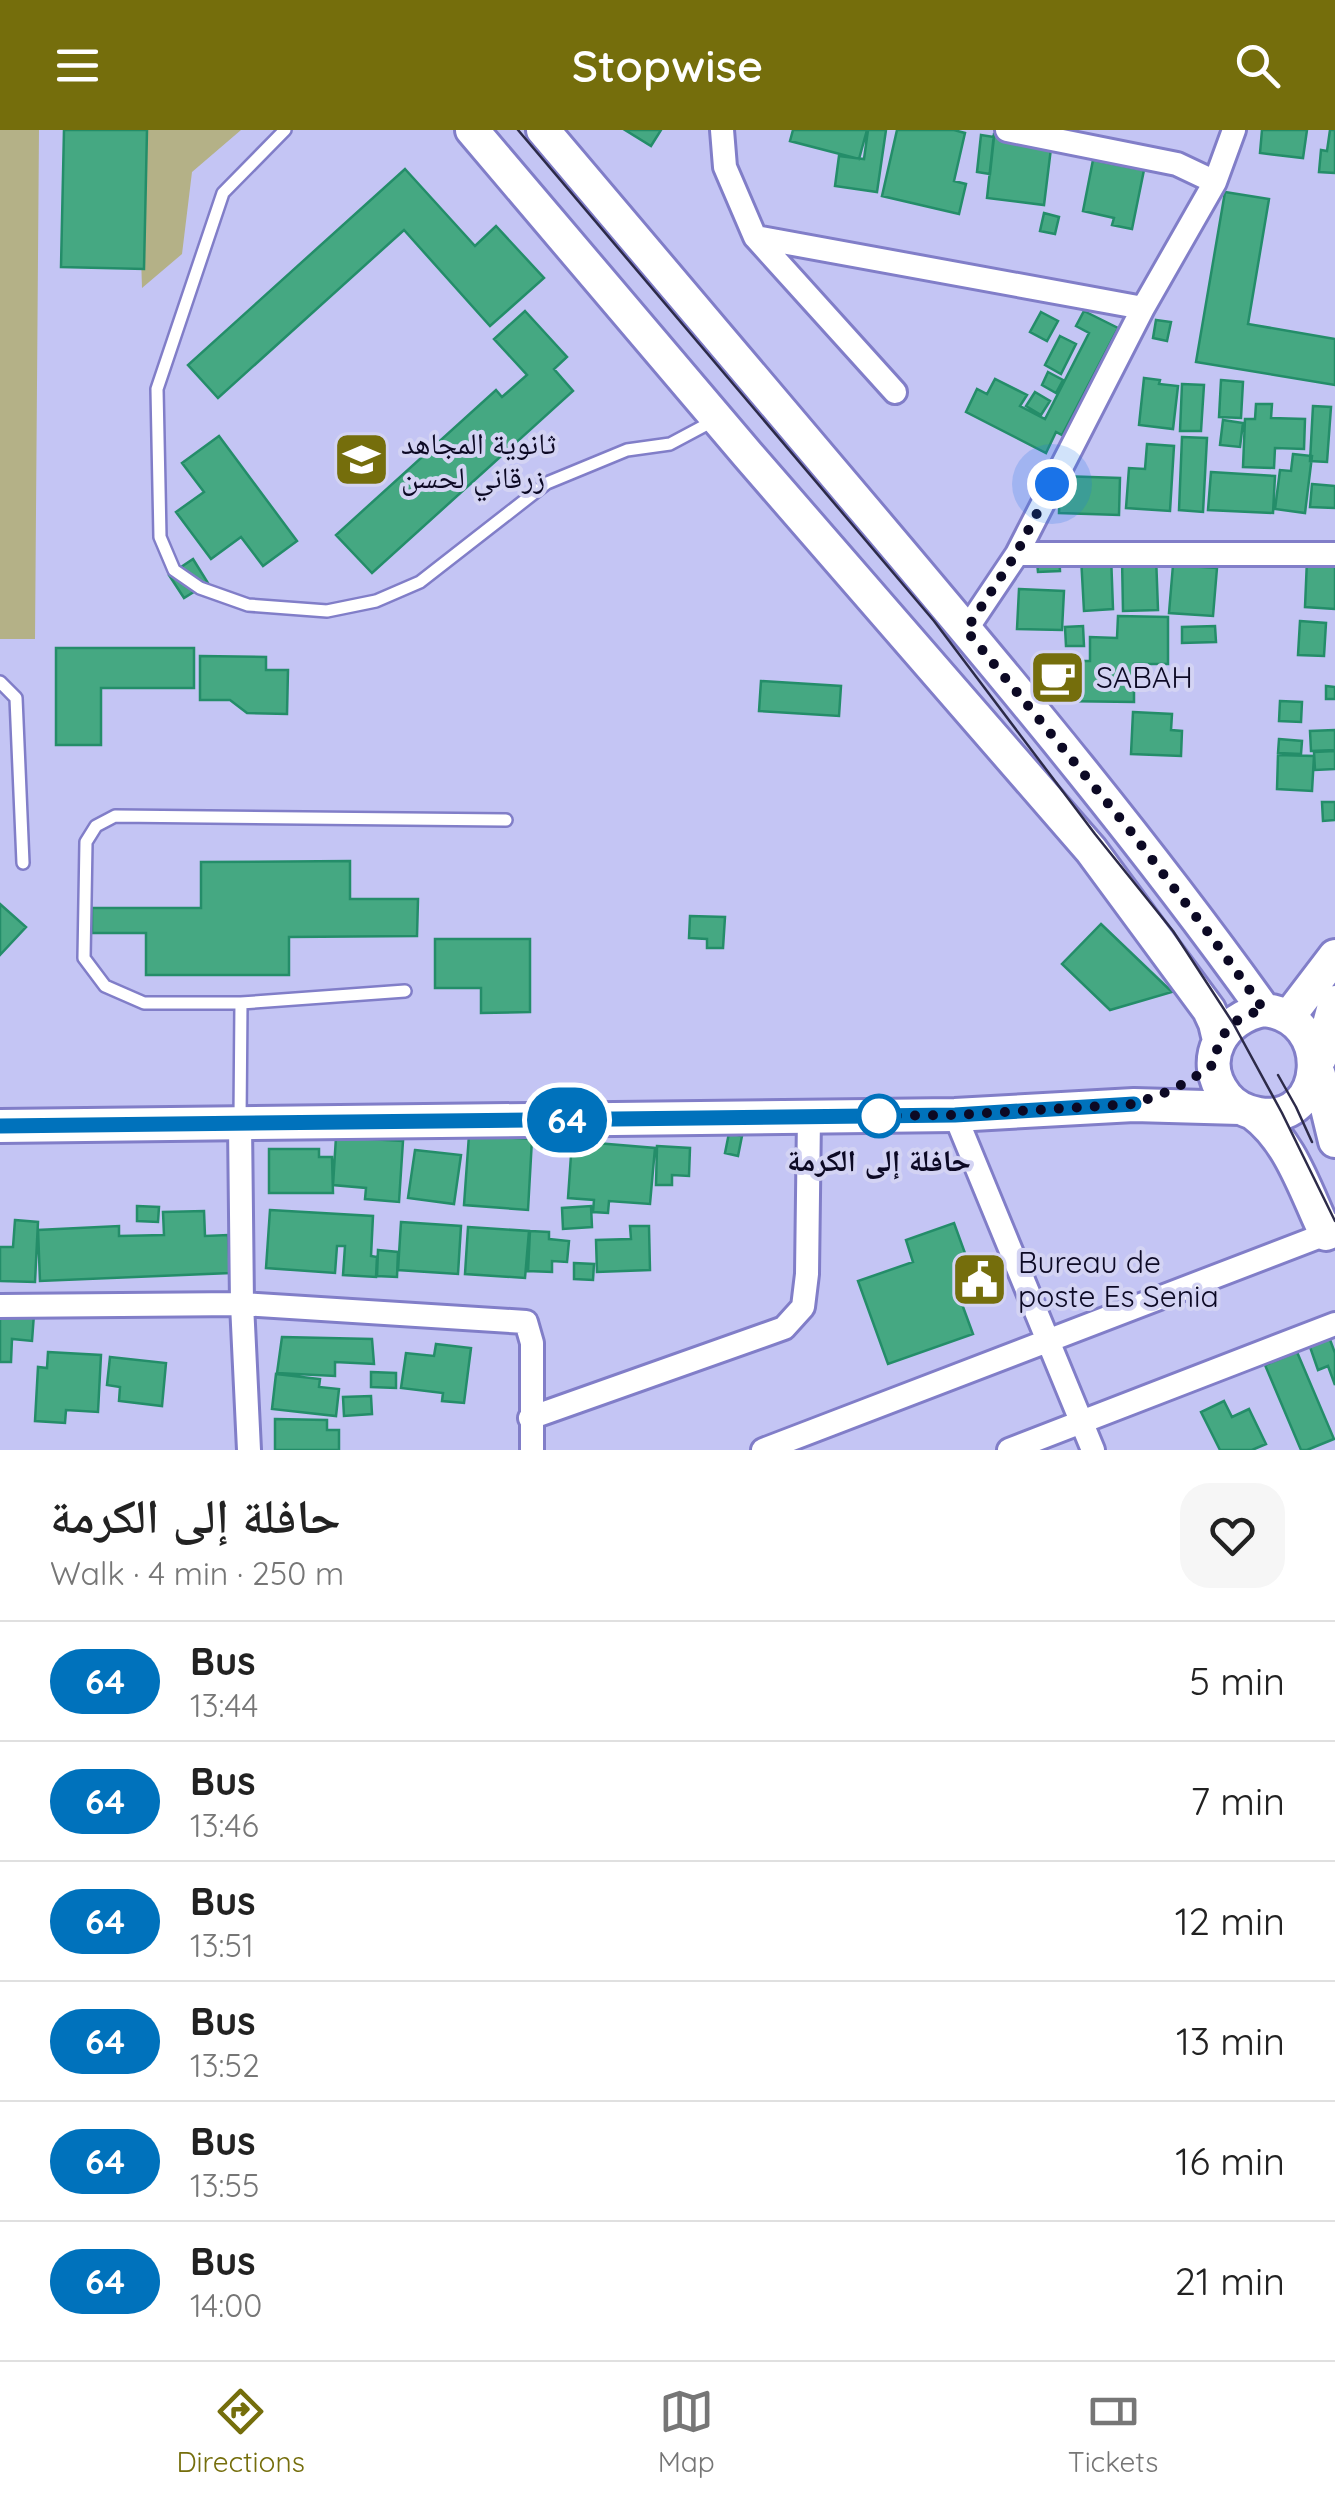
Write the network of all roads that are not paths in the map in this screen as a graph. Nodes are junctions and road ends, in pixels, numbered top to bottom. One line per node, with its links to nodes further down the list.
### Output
1 (285, 130): 11 (lane)
2 (472, 130): 11 (main road)
3 (544, 130): 14 (main road)
4 (722, 130): 8 (street)
5 (1007, 130): 7 (street)
6 (1234, 130): 7 (street)
7 (1215, 182): 9 (street)
8 (754, 238): 9 (street); 10 (street)
9 (1142, 308): 12 (street)
10 (895, 392)
11 (717, 418): 23 (main road)
12 (1016, 554): 13 (street); 14 (street)
13 (1335, 554)
14 (966, 630): 22 (main road)
15 (0, 682): 17 (lane)
16 (506, 820): 21 (lane)
17 (23, 862)
18 (1335, 956): 22 (main road)
19 (405, 992): 21 (lane)
20 (1335, 1002): 24 (main road)
21 (240, 1003): 29 (lane)
22 (1277, 1012): 23 (main road); 24 (main road)
23 (1217, 1052): 25 (main road); 26 (main road)
24 (1319, 1066): 26 (main road); 31 (main road)
25 (1134, 1104): 26 (main road); 27 (main road)
26 (1246, 1110): 32 (main road)
27 (955, 1115): 28 (main road); 36 (street)
28 (809, 1117): 29 (main road); 37 (street)
29 (240, 1124): 30 (main road); 33 (street)
30 (0, 1126)
31 (1335, 1141)
32 (1331, 1232): 36 (street)
33 (242, 1304): 34 (street); 37 (street); 39 (street)
34 (0, 1306)
35 (1335, 1324): 38 (street)
36 (1049, 1340): 38 (street); 41 (street)
37 (530, 1418): 40 (street)
38 (1082, 1422): 42 (street); 43 (street)
39 (250, 1450)
40 (532, 1450)
41 (763, 1450)
42 (1009, 1450)
43 (1093, 1450)

